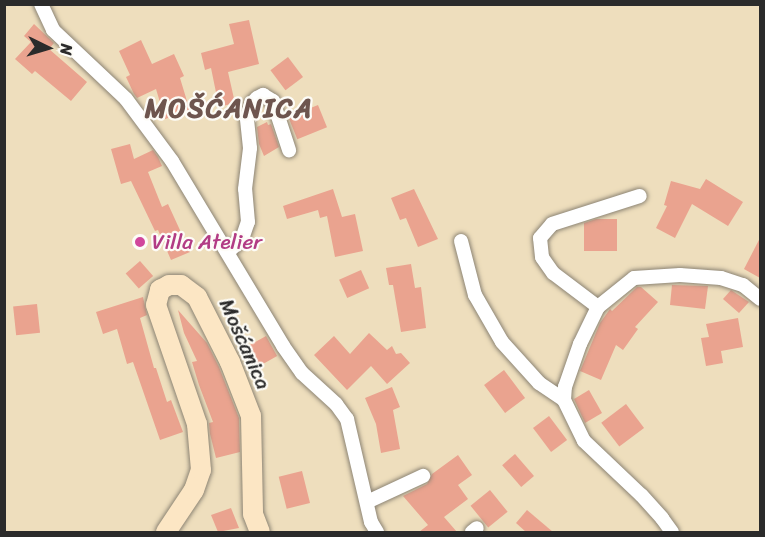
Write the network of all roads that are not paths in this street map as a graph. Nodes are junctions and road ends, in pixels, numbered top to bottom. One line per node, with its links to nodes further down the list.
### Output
1 (41, 4): 5 (street)
2 (288, 150): 5 (street)
3 (640, 196): 7 (street)
4 (461, 241): 8 (street)
5 (228, 252): 10 (street)
6 (760, 298): 7 (street)
7 (598, 307): 8 (street)
8 (564, 400): 14 (street)
9 (423, 476): 10 (street)
10 (367, 502): 13 (street)
11 (166, 532): 12 (main road, Mošćanica)
12 (260, 532)
13 (377, 532)
14 (672, 532)

